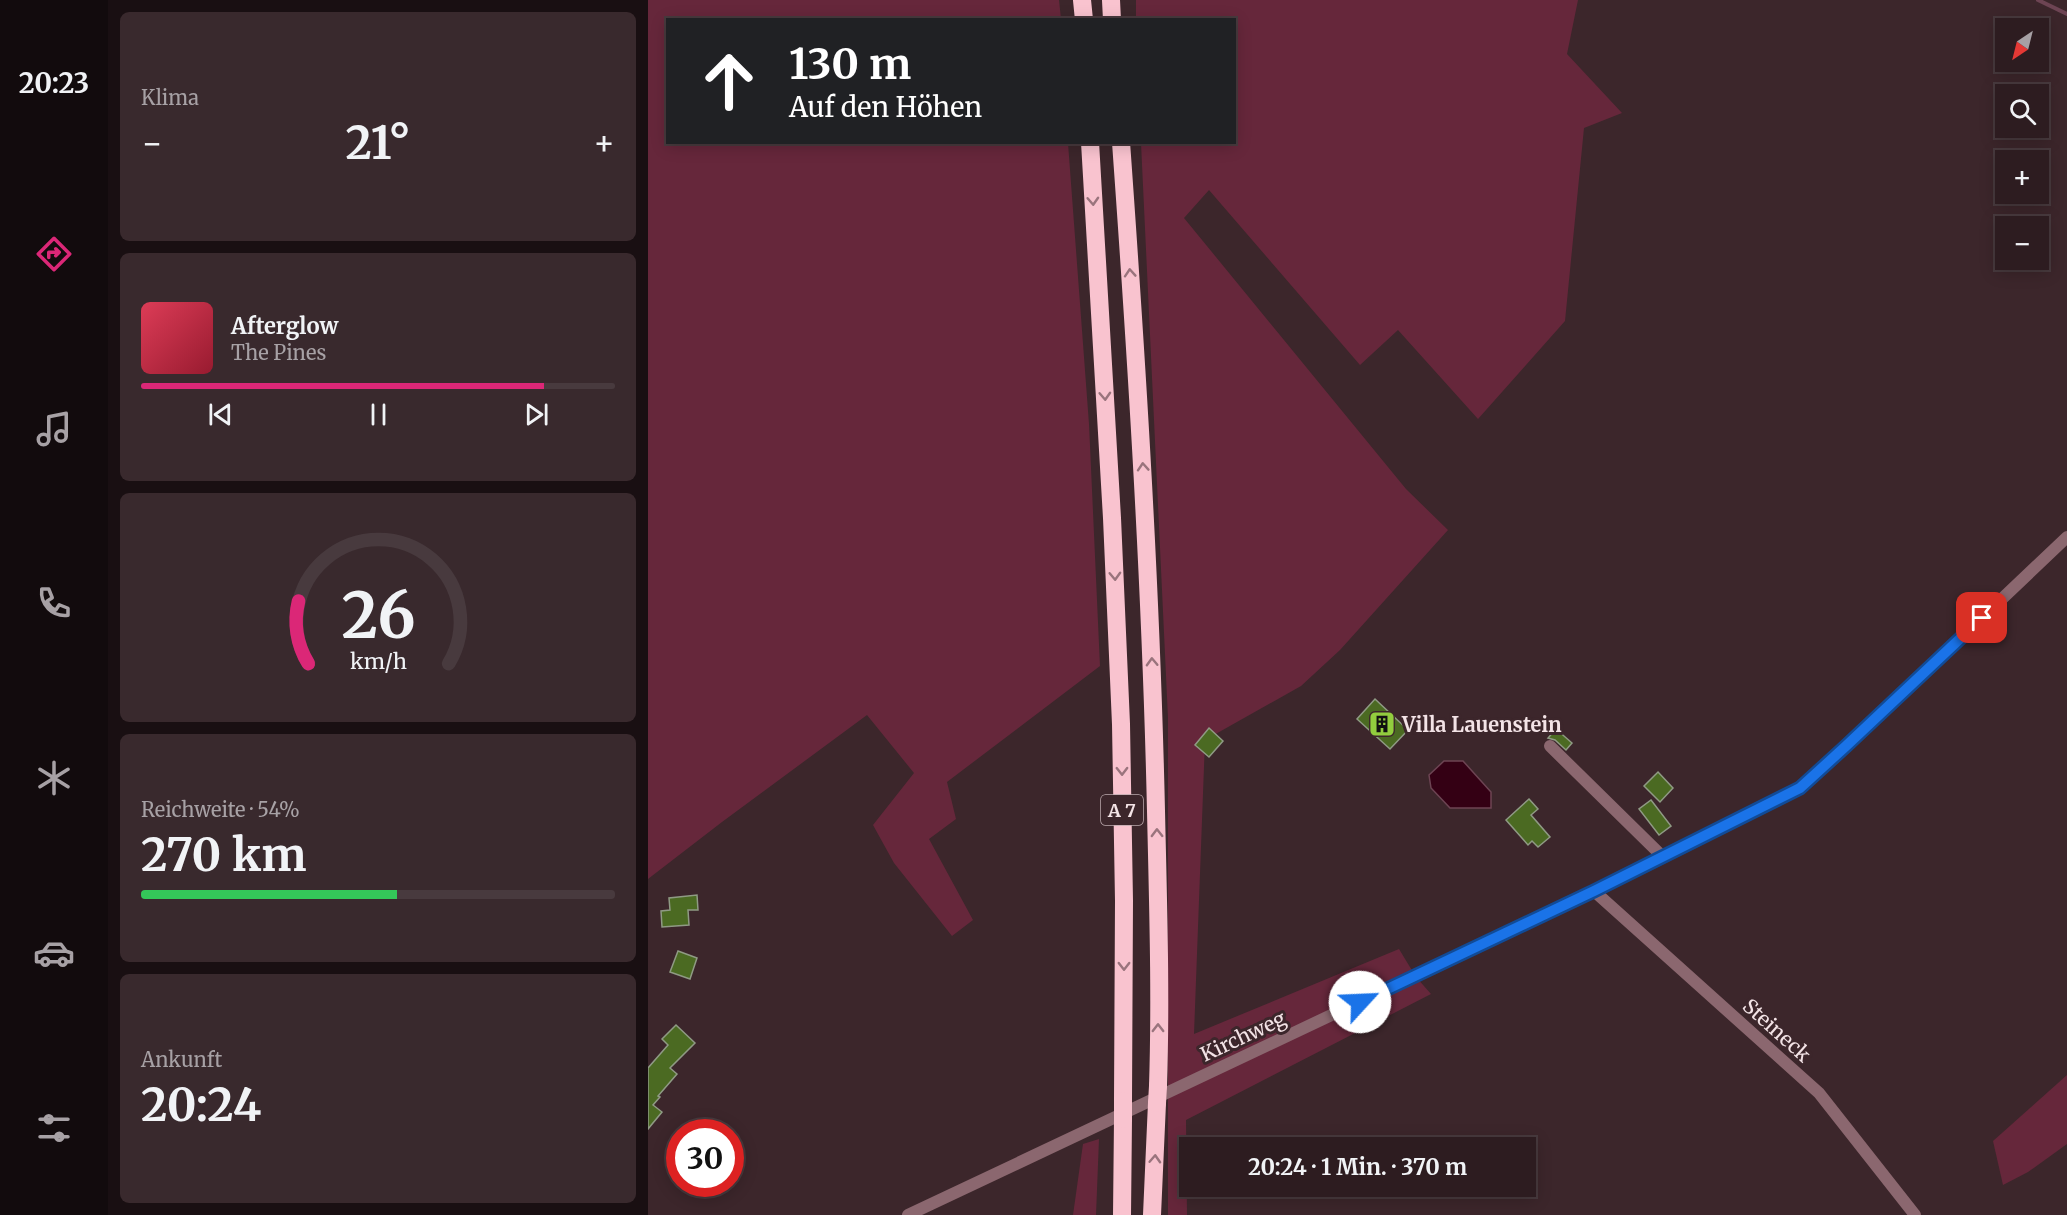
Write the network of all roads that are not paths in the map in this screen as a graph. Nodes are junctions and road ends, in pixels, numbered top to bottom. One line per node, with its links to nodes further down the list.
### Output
1 (1082, 0): 3 (highway)
2 (1111, 0): 4 (highway)
3 (1084, 18)
4 (1112, 18)
5 (1090, 144): 12 (highway, A 7, one-way to 12)
6 (1121, 144): 13 (highway, A 7, one-way to 6)
7 (2067, 537): 9 (street, Kirchweg)
8 (1551, 746): 9 (street)
9 (1663, 856): 10 (street, Kirchweg)
10 (1594, 891): 11 (street, Kirchweg); 14 (street, Steineck)
11 (908, 1215)
12 (1122, 1215)
13 (1152, 1215)
14 (1915, 1215)

